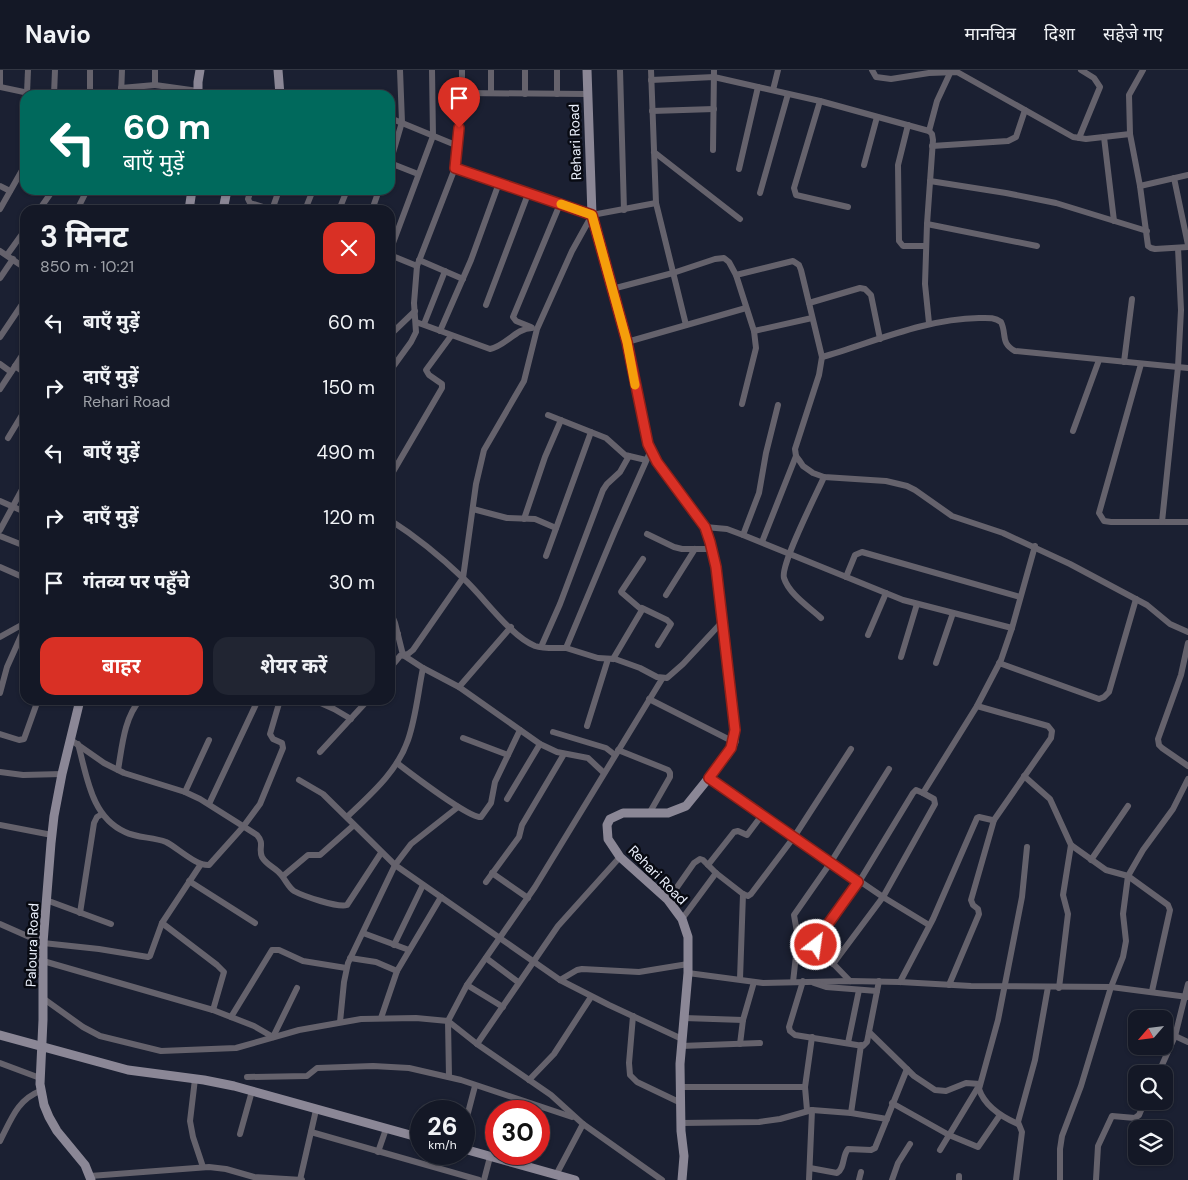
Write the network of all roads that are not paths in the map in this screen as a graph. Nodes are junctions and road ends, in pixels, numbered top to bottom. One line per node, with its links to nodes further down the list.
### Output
1 (0, 70): 28 (street)
2 (28, 70): 30 (street)
3 (55, 70): 31 (street)
4 (90, 70): 32 (street)
5 (122, 70): 33 (street)
6 (155, 70): 27 (street)
7 (200, 70): 36 (main road)
8 (278, 70): 37 (main road)
9 (400, 70): 52 (street)
10 (432, 70): 56 (street)
11 (462, 70): 40 (street)
12 (491, 70): 41 (street)
13 (525, 70): 42 (street)
14 (557, 70): 43 (street)
15 (587, 70): 44 (main road, Rehari Road)
16 (620, 70): 85 (street)
17 (651, 70): 26 (street)
18 (778, 70): 38 (street)
19 (872, 70): 24 (street)
20 (1081, 70): 58 (street)
21 (1143, 70): 55 (street)
22 (939, 71): 23 (street); 24 (street)
23 (951, 71): 48 (street); 54 (street)
24 (929, 72)
25 (714, 73): 26 (street); 29 (street); 47 (street)
26 (651, 80): 49 (street)
27 (155, 85): 34 (street); 35 (street)
28 (0, 87): 39 (street)
29 (758, 87): 38 (street); 67 (street)
30 (27, 90)
31 (54, 90)
32 (90, 90)
33 (121, 90)
34 (127, 90)
35 (182, 90)
36 (198, 90)
37 (280, 90)
38 (773, 90): 45 (street)
39 (20, 91)
40 (462, 93): 41 (street); 60 (street)
41 (491, 93): 42 (street)
42 (525, 94): 43 (street)
43 (557, 94): 44 (street)
44 (587, 94): 86 (main road, Rehari Road)
45 (788, 94): 46 (street); 77 (street)
46 (820, 101): 50 (street); 83 (street)
47 (714, 109): 49 (street); 62 (street)
48 (1025, 110): 58 (street); 61 (street)
49 (652, 111): 63 (street)
50 (876, 117): 53 (street); 65 (street)
51 (395, 120): 52 (street)
52 (402, 122): 56 (street); 59 (street)
53 (908, 125): 54 (street); 93 (street)
54 (929, 131): 61 (street)
55 (1130, 134): 57 (street); 75 (street)
56 (433, 136): 60 (street); 69 (street)
57 (1104, 137): 58 (street); 88 (street)
58 (1079, 138)
59 (395, 146)
60 (458, 146): 66 (street)
61 (932, 146): 72 (street)
62 (713, 150)
63 (654, 152): 80 (street); 87 (street)
64 (395, 165): 69 (street)
65 (864, 165)
66 (455, 168): 73 (street); 100 (street)
67 (740, 169)
68 (20, 174): 76 (street)
69 (418, 174): 91 (street)
70 (1188, 175): 71 (street)
71 (1174, 178): 75 (street); 95 (street)
72 (930, 181): 88 (street); 89 (street)
73 (498, 183): 78 (street); 106 (street)
74 (0, 186): 76 (street)
75 (1140, 186): 90 (street)
76 (10, 191): 84 (street)
77 (760, 193)
78 (528, 194): 81 (street); 110 (street)
79 (249, 195): 82 (street)
80 (656, 203): 85 (street); 103 (street)
81 (560, 204): 86 (street); 119 (street)
82 (257, 205)
83 (848, 207)
84 (0, 209)
85 (624, 210): 86 (street)
86 (592, 215): 107 (main road, Rehari Road); 119 (street)
87 (740, 219)
88 (1114, 221): 90 (street)
89 (927, 224): 93 (street); 94 (street)
90 (1147, 231): 96 (street)
91 (395, 237)
92 (20, 239): 99 (street)
93 (926, 246): 116 (street)
94 (1037, 246)
95 (1188, 246): 96 (street)
96 (1178, 248): 134 (street)
97 (0, 250): 99 (street)
98 (395, 256): 100 (street)
99 (10, 257): 101 (street); 105 (street)
100 (418, 263): 102 (street); 113 (street)
101 (20, 264)
102 (445, 271): 106 (street); 117 (street)
103 (673, 273): 104 (street); 107 (street); 118 (street)
104 (736, 275): 109 (street); 112 (street)
105 (0, 278)
106 (463, 279): 121 (street)
107 (612, 289): 126 (main road, Rehari Road)
108 (1132, 299): 130 (street)
109 (809, 303): 114 (street); 125 (street)
110 (486, 305)
111 (20, 307): 124 (street)
112 (746, 308): 118 (street); 122 (street)
113 (414, 310): 115 (street); 120 (street)
114 (812, 318): 122 (street); 127 (street)
115 (416, 322): 117 (street); 132 (street)
116 (930, 323): 125 (street); 129 (street)
117 (424, 324): 121 (street)
118 (686, 325): 126 (street)
119 (534, 328): 123 (street); 156 (street)
120 (395, 330)
121 (440, 331): 123 (street)
122 (754, 331): 139 (street)
123 (451, 336): 151 (street)
124 (0, 337)
125 (880, 339): 127 (street)
126 (627, 342): 147 (main road, Rehari Road)
127 (822, 357): 149 (street)
128 (20, 358): 136 (street)
129 (1099, 360): 130 (street); 144 (street)
130 (1124, 362): 133 (street)
131 (0, 364): 136 (street)
132 (395, 364)
133 (1141, 364): 134 (street); 159 (street)
134 (1178, 367): 135 (street); 159 (street)
135 (1188, 368)
136 (13, 369): 137 (street); 138 (street)
137 (20, 371)
138 (0, 389)
139 (742, 404)
140 (778, 404): 166 (street)
141 (548, 415): 143 (street)
142 (20, 418): 146 (street)
143 (561, 420): 145 (street); 158 (street)
144 (1073, 431)
145 (591, 432): 148 (street); 163 (street)
146 (8, 438)
147 (651, 450): 150 (street); 162 (main road, Rehari Road)
148 (629, 456): 150 (street); 200 (street)
149 (796, 456): 152 (street); 168 (street)
150 (646, 460): 201 (street)
151 (395, 468)
152 (824, 477): 170 (street); 173 (street)
153 (20, 493): 155 (street)
154 (0, 500): 155 (street)
155 (13, 506): 157 (street); 164 (street)
156 (473, 509): 158 (street); 179 (street)
157 (20, 510)
158 (524, 519): 163 (street)
159 (1162, 522): 160 (street)
160 (1188, 522)
161 (395, 524): 179 (street)
162 (705, 527): 166 (street); 172 (main road, Rehari Road)
163 (556, 528): 174 (street)
164 (0, 530)
165 (647, 534): 171 (street)
166 (743, 535): 168 (street)
167 (0, 536): 169 (street)
168 (762, 542): 173 (street)
169 (20, 544)
170 (1034, 546): 182 (street); 183 (street)
171 (695, 549): 172 (street); 181 (street)
172 (712, 549): 188 (main road, Rehari Road)
173 (790, 553): 178 (street); 187 (street)
174 (546, 556)
175 (642, 559): 185 (street)
176 (0, 567): 177 (street)
177 (20, 576)
178 (846, 576): 180 (street); 182 (street)
179 (463, 578): 191 (street); 202 (street)
180 (886, 593): 184 (street); 195 (street)
181 (666, 595)
182 (1020, 597): 192 (street)
183 (1136, 599): 193 (street); 207 (street)
184 (917, 604): 186 (street); 203 (street)
185 (642, 608): 199 (street); 204 (street)
186 (953, 613): 192 (street); 206 (street)
187 (821, 618)
188 (722, 622): 209 (street); 229 (main road, Rehari Road)
189 (395, 625): 194 (street)
190 (20, 626): 196 (street)
191 (511, 628): 200 (street); 210 (street)
192 (1012, 628): 207 (street)
193 (1188, 632)
194 (398, 634): 202 (street)
195 (868, 635)
196 (0, 637)
197 (20, 638): 211 (street)
198 (1188, 643): 237 (street)
199 (658, 645)
200 (541, 647): 201 (street)
201 (566, 648): 204 (street)
202 (403, 655): 205 (street); 208 (street)
203 (901, 657)
204 (610, 659): 209 (street); 222 (street)
205 (395, 663)
206 (936, 663)
207 (999, 663): 220 (street)
208 (423, 668): 210 (street); 236 (street)
209 (662, 679): 212 (street)
210 (459, 687): 223 (street)
211 (0, 692)
212 (649, 699): 229 (street); 233 (street)
213 (36, 705): 225 (street)
214 (79, 705): 228 (main road, Paloura Road)
215 (136, 705): 239 (street)
216 (256, 705): 250 (street)
217 (279, 705): 260 (street)
218 (325, 705): 221 (street)
219 (364, 705): 221 (street)
220 (976, 706): 243 (street); 248 (street)
221 (351, 719): 232 (street)
222 (586, 726)
223 (520, 730): 230 (street); 234 (street)
224 (553, 732): 233 (street)
225 (0, 734)
226 (463, 738): 234 (street)
227 (209, 740): 247 (street)
228 (74, 742): 239 (street); 242 (main road, Paloura Road); 254 (street)
229 (734, 742): 244 (main road, Rehari Road)
230 (540, 744): 235 (street); 249 (street)
231 (851, 749): 262 (street)
232 (320, 752)
233 (616, 752): 241 (street); 253 (street)
234 (508, 754): 251 (street)
235 (564, 754): 241 (street); 272 (street)
236 (397, 763): 251 (street); 256 (street)
237 (1187, 764)
238 (889, 769): 268 (street)
239 (118, 770): 247 (street)
240 (0, 772): 242 (street)
241 (604, 773): 283 (street)
242 (62, 774): 261 (main road, Paloura Road)
243 (1024, 776): 257 (street); 263 (street)
244 (709, 778): 253 (main road, Rehari Road); 255 (street)
245 (1188, 779): 275 (street)
246 (299, 780): 256 (street)
247 (185, 792): 250 (street)
248 (923, 793): 278 (street); 282 (street)
249 (507, 799)
250 (209, 804): 260 (street)
251 (458, 806): 270 (street)
252 (1128, 806): 267 (street)
253 (650, 812): 266 (main road, Rehari Road)
254 (102, 814): 269 (street); 286 (street)
255 (762, 815): 262 (street); 271 (street)
256 (347, 817): 259 (street)
257 (994, 820): 292 (street); 317 (street)
258 (0, 824): 261 (street)
259 (354, 825): 265 (street); 274 (street)
260 (243, 826): 269 (street); 274 (street)
261 (52, 835): 284 (main road, Paloura Road)
262 (794, 837): 268 (street); 280 (street)
263 (1071, 844): 267 (street); 322 (street)
264 (1027, 847): 318 (street)
265 (381, 852): 270 (street); 274 (street)
266 (620, 857): 285 (main road, Rehari Road); 301 (street)
267 (1091, 860): 275 (street)
268 (831, 862): 278 (street); 312 (street)
269 (201, 864): 276 (street)
270 (395, 865): 279 (street); 293 (street)
271 (708, 865): 273 (street); 285 (street)
272 (492, 873): 277 (street); 283 (street)
273 (716, 873): 280 (street); 287 (street)
274 (283, 876)
275 (1128, 876): 320 (street); 325 (street)
276 (189, 881): 288 (street); 291 (street)
277 (486, 882)
278 (858, 882): 282 (street); 302 (street)
279 (423, 885): 281 (street); 296 (street)
280 (743, 894): 306 (street)
281 (441, 897): 294 (street); 297 (street)
282 (883, 897): 292 (street); 302 (street)
283 (528, 898): 294 (street)
284 (46, 900): 286 (street); 295 (main road, Paloura Road)
285 (668, 900): 287 (main road, Rehari Road)
286 (80, 913): 290 (street)
287 (682, 919): 304 (main road, Rehari Road)
288 (162, 923): 295 (street); 330 (street)
289 (0, 924): 295 (street)
290 (111, 924)
291 (255, 924)
292 (930, 925): 314 (street)
293 (363, 933): 296 (street); 298 (street)
294 (500, 938): 299 (street); 301 (street)
295 (43, 943): 300 (main road, Paloura Road)
296 (394, 944): 297 (street)
297 (409, 950): 305 (street)
298 (350, 958): 303 (street); 305 (street)
299 (486, 958): 310 (street); 316 (street)
300 (43, 961): 328 (main road, Paloura Road); 330 (street)
301 (532, 961): 307 (street); 310 (street)
302 (833, 964): 309 (street)
303 (346, 968): 332 (street); 337 (street)
304 (688, 969): 306 (street); 307 (street); 334 (main road, Rehari Road)
305 (398, 971): 333 (street)
306 (740, 979): 311 (street)
307 (560, 980): 326 (street)
308 (807, 981): 309 (street); 312 (street); 323 (street); 342 (street)
309 (850, 981): 313 (street)
310 (518, 982): 329 (street)
311 (754, 982): 312 (street); 335 (street)
312 (793, 982)
313 (879, 982): 314 (street); 324 (street)
314 (900, 982): 317 (street)
315 (1188, 984): 327 (street)
316 (467, 985): 329 (street); 336 (street)
317 (949, 985): 318 (street)
318 (1004, 986): 319 (street); 359 (street)
319 (1048, 987): 322 (street); 377 (street)
320 (1111, 987): 322 (street); 325 (street); 405 (street)
321 (297, 988): 341 (street)
322 (1058, 988)
323 (859, 990): 324 (street); 346 (street)
324 (877, 990): 338 (street)
325 (1152, 992): 327 (street)
326 (591, 996): 331 (street); 358 (street)
327 (1186, 997): 340 (street)
328 (44, 999): 341 (street); 350 (main road, Paloura Road)
329 (503, 1007): 347 (street)
330 (213, 1010): 332 (street)
331 (633, 1016): 343 (street); 366 (street)
332 (231, 1017): 341 (street)
333 (381, 1018): 336 (street); 337 (street)
334 (684, 1018): 335 (street); 343 (main road, Rehari Road)
335 (742, 1020): 348 (street)
336 (448, 1021): 347 (street); 355 (street)
337 (340, 1022): 341 (street)
338 (869, 1032): 349 (street); 353 (street)
339 (0, 1035): 350 (main road)
340 (1175, 1036): 344 (street); 352 (street)
341 (273, 1037)
342 (812, 1037): 346 (street); 362 (street)
343 (682, 1042): 348 (street); 361 (main road, Rehari Road)
344 (1188, 1042)
345 (760, 1043): 348 (street)
346 (848, 1043): 349 (street)
347 (478, 1044): 358 (street)
348 (740, 1044)
349 (861, 1045): 371 (street)
350 (42, 1048): 356 (main road, Paloura Road); 357 (main road)
351 (0, 1063): 356 (street)
352 (1162, 1065)
353 (907, 1069): 359 (street); 367 (street)
354 (247, 1077): 355 (street)
355 (449, 1077): 360 (street)
356 (40, 1078): 363 (main road, Paloura Road)
357 (195, 1079): 364 (main road); 389 (street)
358 (529, 1080): 373 (street)
359 (980, 1084): 372 (street); 382 (street)
360 (475, 1086): 365 (street); 373 (street)
361 (680, 1087): 362 (street); 366 (main road, Rehari Road)
362 (805, 1087): 369 (street)
363 (40, 1091): 383 (street); 393 (main road, Paloura Road)
364 (252, 1091): 368 (main road); 380 (street)
365 (471, 1100)
366 (681, 1103): 375 (main road, Rehari Road)
367 (892, 1103): 374 (street); 382 (street)
368 (316, 1110): 378 (main road); 379 (street)
369 (810, 1110): 371 (street); 375 (street); 390 (street)
370 (1142, 1110): 406 (street)
371 (851, 1113): 374 (street)
372 (1000, 1115): 377 (street); 382 (street)
373 (576, 1118): 376 (street)
374 (886, 1119): 390 (street)
375 (681, 1123): 400 (main road, Rehari Road)
376 (583, 1124): 392 (street); 399 (street)
377 (1018, 1124): 404 (street)
378 (386, 1129): 381 (main road); 386 (street)
379 (311, 1132): 386 (street); 395 (street)
380 (240, 1134)
381 (410, 1135)
382 (949, 1135): 385 (street)
383 (0, 1141)
384 (910, 1144): 403 (street)
385 (940, 1150)
386 (378, 1152): 396 (street)
387 (488, 1165): 397 (street)
388 (519, 1165): 392 (main road)
389 (203, 1167): 393 (street); 394 (street)
390 (810, 1168): 401 (street)
391 (861, 1172): 402 (street)
392 (556, 1175): 398 (main road)
393 (90, 1178)
394 (292, 1179): 395 (street)
395 (301, 1180)
396 (479, 1180)
397 (484, 1180)
398 (575, 1180)
399 (662, 1180)
400 (682, 1180)
401 (809, 1180)
402 (859, 1180)
403 (892, 1180)
404 (1016, 1180)
405 (1060, 1180)
406 (1096, 1180)

